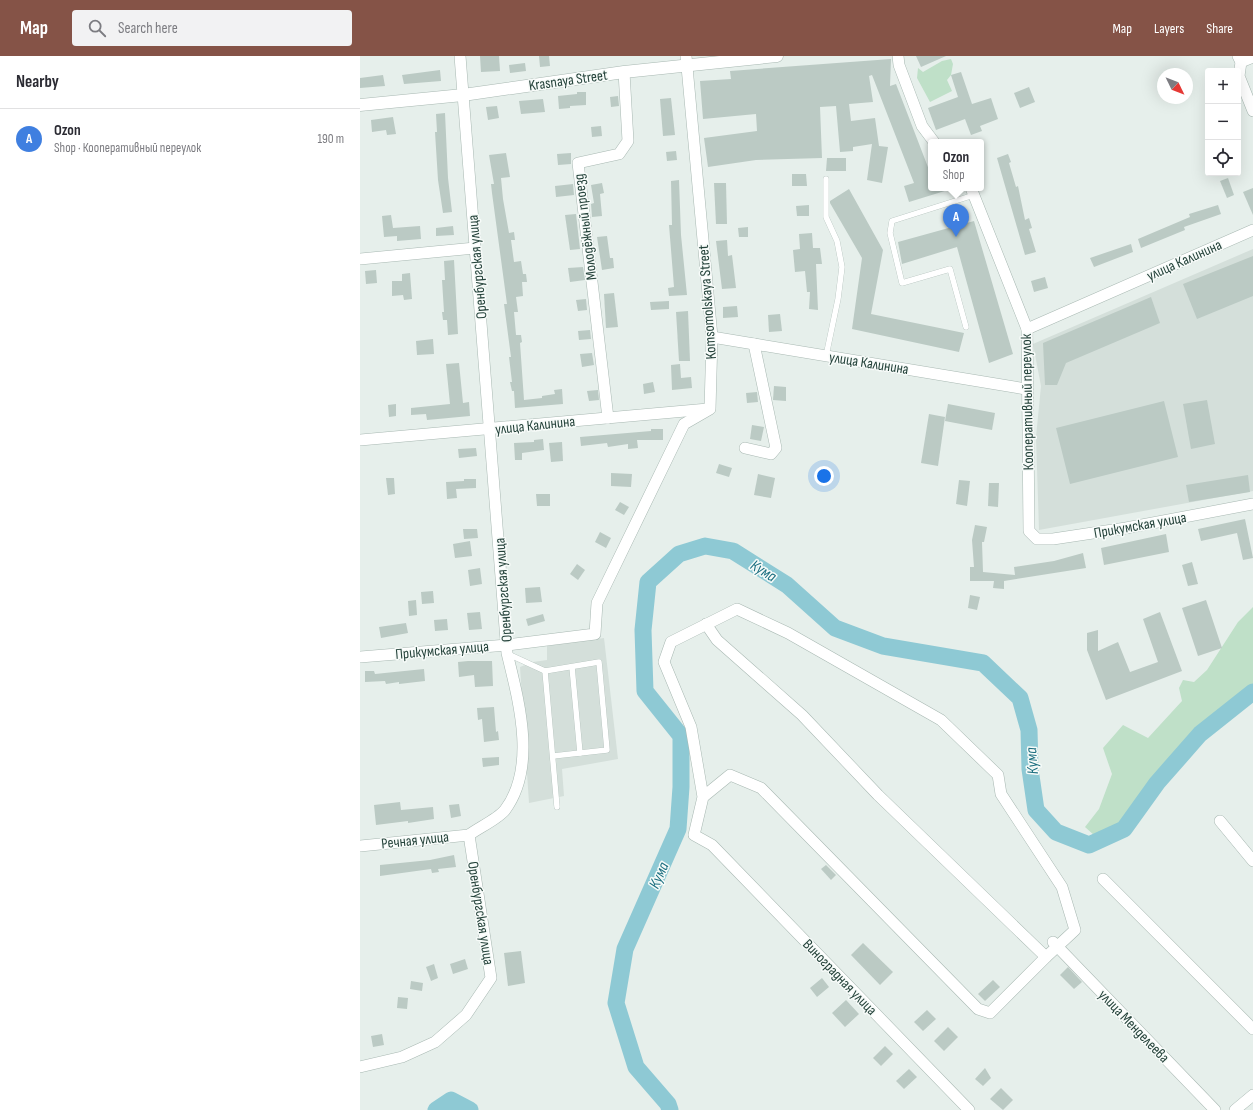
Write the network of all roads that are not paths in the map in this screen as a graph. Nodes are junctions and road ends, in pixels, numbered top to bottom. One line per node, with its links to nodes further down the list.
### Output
1 (460, 56): 8 (street, Оренбургская улица)
2 (776, 56): 6 (street, Krasnaya Street)
3 (898, 56): 11 (street)
4 (1253, 57): 5 (street)
5 (1239, 59): 10 (street)
6 (686, 61): 7 (street, Krasnaya Street); 19 (street, Komsomolskaya Street)
7 (624, 72): 8 (street, Krasnaya Street); 24 (street, Молодёжный проезд)
8 (463, 95): 9 (street, Krasnaya Street); 15 (street, Оренбургская улица)
9 (360, 105)
10 (1253, 111)
11 (932, 139)
12 (826, 179): 21 (lane)
13 (973, 192): 17 (lane); 18 (street, Кооперативный переулок)
14 (1253, 230): 18 (street, улица Калинина)
15 (475, 248): 16 (street); 25 (street, Оренбургская улица)
16 (360, 259)
17 (966, 327)
18 (1027, 328): 22 (street, Кооперативный переулок)
19 (712, 337): 20 (street, улица Калинина); 23 (street, Komsomolskaya Street)
20 (754, 344): 21 (street, улица Калинина); 27 (street)
21 (826, 356): 22 (street, улица Калинина)
22 (1026, 389): 29 (street, Кооперативный переулок)
23 (710, 409): 24 (street, улица Калинина); 31 (street, Прикумская улица)
24 (608, 418): 25 (street, улица Калинина)
25 (491, 429): 26 (street, улица Калинина); 31 (street, Оренбургская улица)
26 (360, 440)
27 (745, 448)
28 (1253, 504): 29 (street, Прикумская улица)
29 (1029, 530)
30 (706, 624): 37 (street); 44 (street); 45 (street)
31 (507, 649): 32 (street, Прикумская улица); 34 (lane); 40 (street, Оренбургская улица)
32 (360, 657)
33 (572, 667): 34 (lane); 35 (lane); 35 (lane)
34 (545, 671): 36 (lane)
35 (580, 753): 36 (lane)
36 (553, 756): 38 (lane)
37 (703, 797): 45 (street); 49 (street, Виноградная улица)
38 (556, 807)
39 (1220, 821): 42 (street)
40 (469, 835): 41 (street, Речная улица); 47 (street, Оренбургская улица)
41 (360, 846)
42 (1253, 861)
43 (1103, 879): 46 (street)
44 (1055, 945): 45 (street); 50 (street, улица Менделеева)
45 (1046, 956)
46 (1253, 1029)
47 (360, 1067)
48 (1253, 1095): 51 (street)
49 (969, 1110)
50 (1215, 1110)
51 (1235, 1110)

